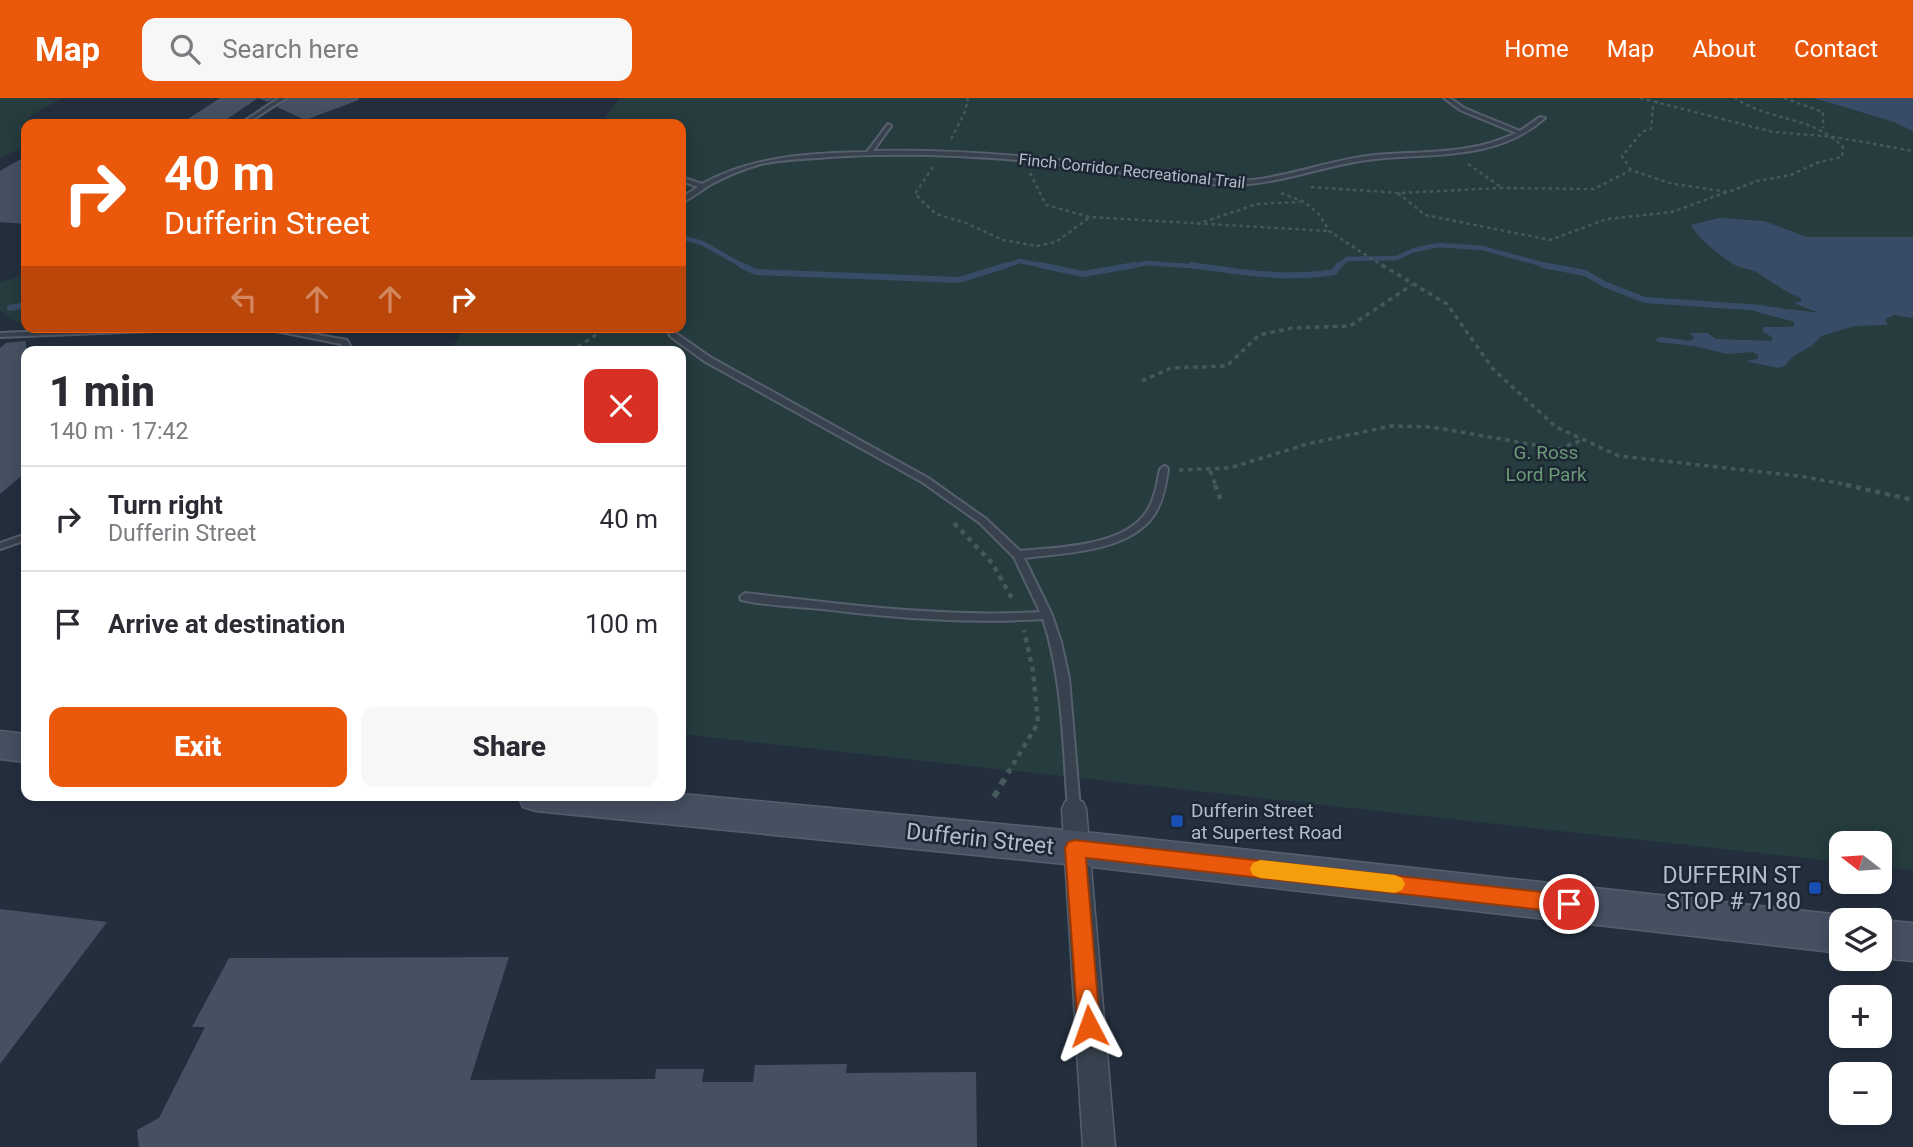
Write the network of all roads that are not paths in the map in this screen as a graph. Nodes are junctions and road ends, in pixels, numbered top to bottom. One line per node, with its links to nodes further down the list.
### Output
1 (283, 98): 4 (lane)
2 (1447, 98): 6 (lane)
3 (1542, 118): 6 (lane)
4 (251, 119)
5 (888, 126): 7 (lane)
6 (1522, 134): 7 (lane, Finch Corridor Recreational Trail)
7 (870, 152): 9 (lane, Finch Corridor Recreational Trail)
8 (686, 181): 9 (lane)
9 (701, 186): 10 (lane, Finch Corridor Recreational Trail)
10 (686, 197)
11 (50, 333): 14 (lane)
12 (294, 333): 15 (lane)
13 (673, 333): 19 (lane)
14 (0, 335)
15 (346, 346)
16 (1164, 469): 19 (lane)
17 (21, 539): 18 (lane)
18 (0, 547)
19 (1018, 555): 21 (lane)
20 (745, 597): 21 (lane)
21 (1047, 615): 25 (lane)
22 (0, 745): 23 (main road)
23 (21, 747)
24 (588, 801): 26 (main road, Dufferin Street)
25 (1074, 809): 26 (street)
26 (1075, 848): 27 (main road, Dufferin Street); 30 (street)
27 (1829, 933)
28 (1892, 940): 29 (main road)
29 (1913, 942)
30 (1099, 1147)

